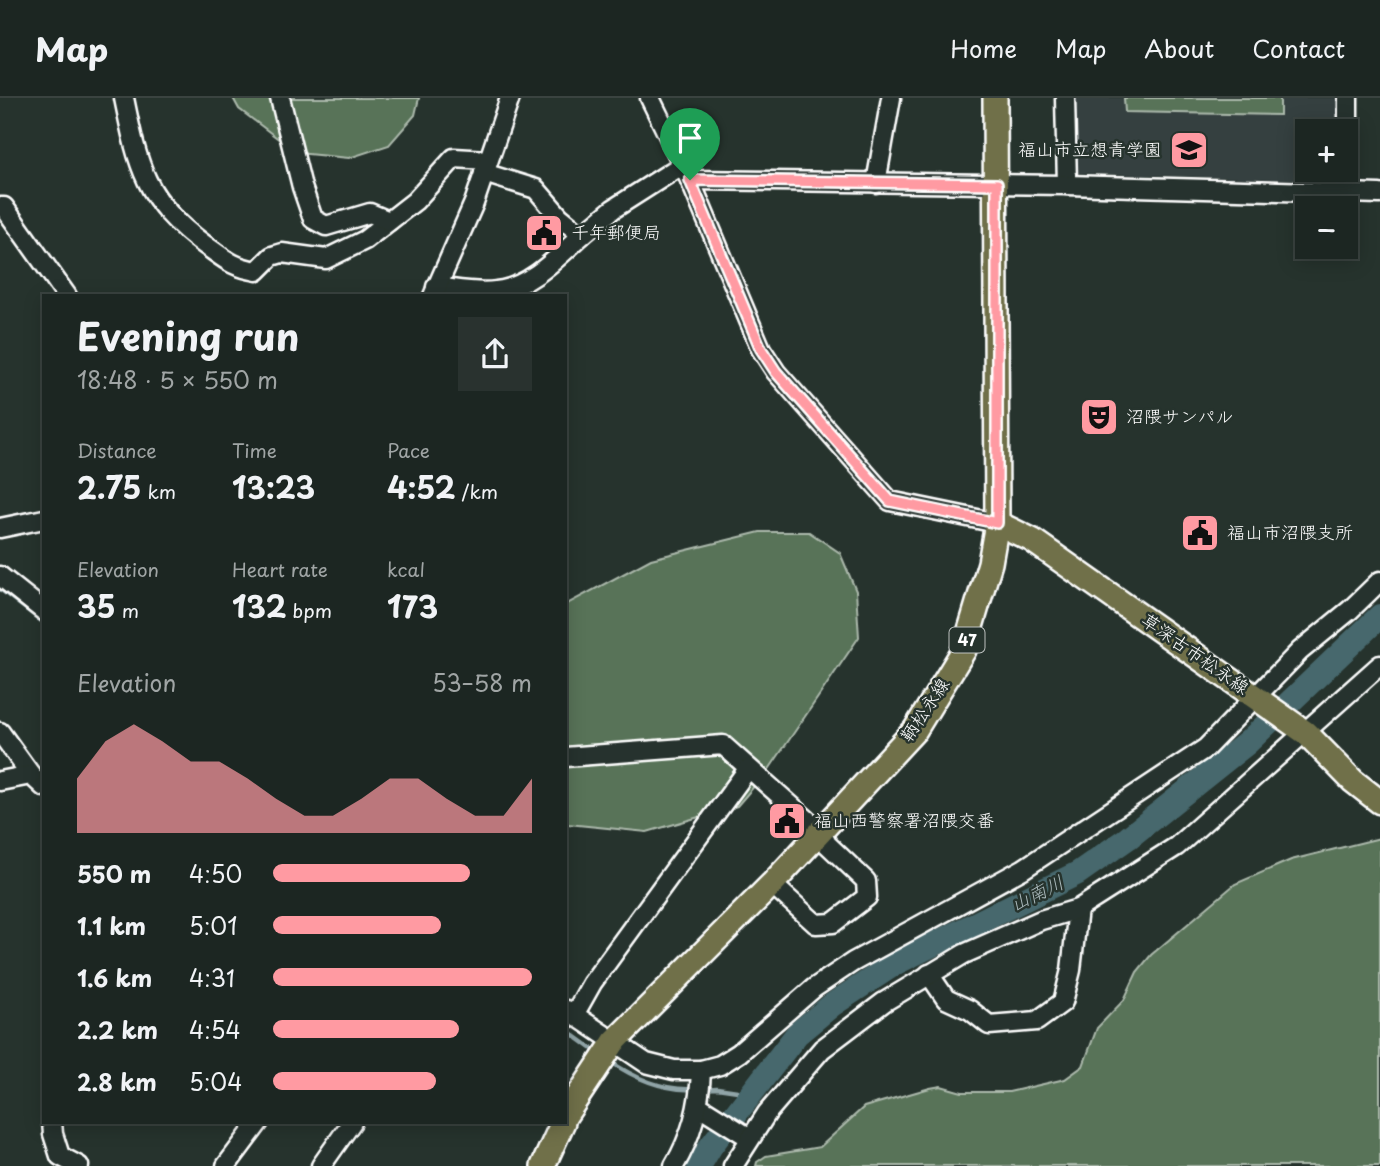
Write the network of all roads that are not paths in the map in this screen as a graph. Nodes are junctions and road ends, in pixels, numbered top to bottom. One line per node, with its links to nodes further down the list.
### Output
1 (124, 98): 17 (street)
2 (280, 98): 17 (street)
3 (510, 98): 9 (street)
4 (650, 98): 10 (street)
5 (891, 98): 11 (street)
6 (995, 98): 12 (main road, 鞆松永線 / 47)
7 (1065, 98): 13 (street)
8 (1348, 98): 14 (street)
9 (486, 167): 17 (street); 18 (street); 19 (street)
10 (686, 173): 11 (street); 18 (street); 22 (street)
11 (876, 183): 12 (street)
12 (997, 184): 13 (street); 22 (main road, 鞆松永線 / 47)
13 (1066, 186): 14 (street)
14 (1348, 194): 15 (street)
15 (1380, 194)
16 (0, 207): 20 (street)
17 (390, 221)
18 (582, 235): 19 (street)
19 (435, 291)
20 (66, 294)
21 (42, 519): 23 (street)
22 (997, 523): 28 (main road, 草深古市松永線); 36 (main road, 鞆松永線 / 47)
23 (0, 528)
24 (0, 576): 26 (street)
25 (1380, 581): 28 (street)
26 (42, 609)
27 (1380, 665): 29 (street)
28 (1261, 701): 29 (main road, 草深古市松永線); 42 (street)
29 (1303, 731): 35 (main road, 草深古市松永線); 38 (street)
30 (0, 732): 34 (street)
31 (567, 757): 32 (street)
32 (748, 769): 36 (street); 40 (street)
33 (0, 781): 34 (street)
34 (37, 781)
35 (1380, 802)
36 (821, 832): 37 (main road, 鞆松永線 / 47); 37 (street)
37 (772, 884): 41 (main road, 鞆松永線 / 47)
38 (1078, 909): 39 (street); 39 (street)
39 (929, 974): 48 (street)
40 (570, 1011): 41 (street)
41 (606, 1052): 42 (street); 43 (main road, 鞆松永線 / 47)
42 (701, 1093): 48 (street); 53 (street)
43 (567, 1113)
44 (52, 1124): 49 (street)
45 (258, 1124): 50 (street)
46 (351, 1124): 51 (street)
47 (562, 1124): 52 (main road)
48 (746, 1136): 54 (street)
49 (79, 1166)
50 (226, 1166)
51 (321, 1166)
52 (543, 1166)
53 (674, 1166)
54 (733, 1166)

